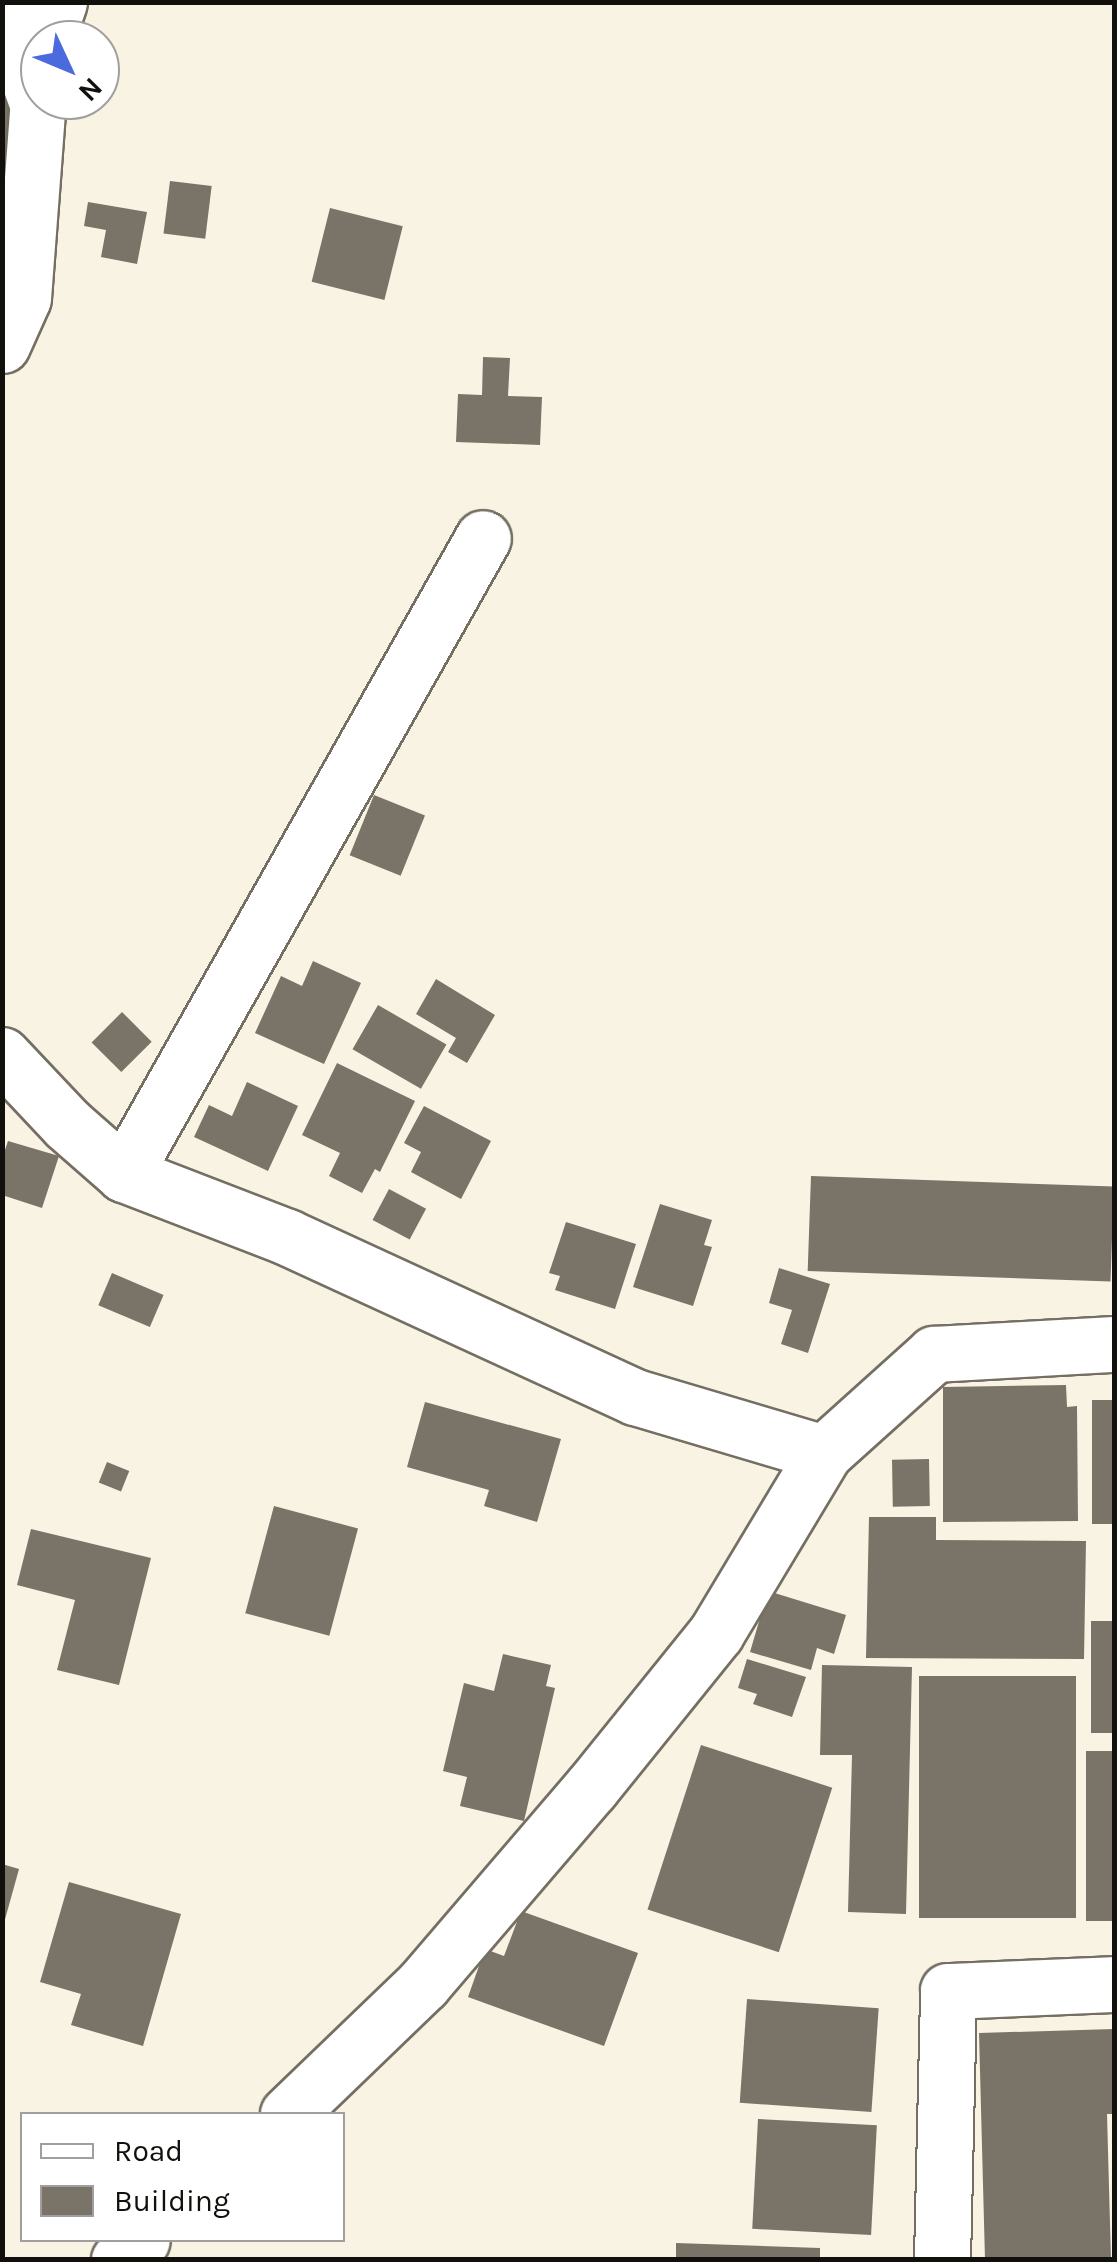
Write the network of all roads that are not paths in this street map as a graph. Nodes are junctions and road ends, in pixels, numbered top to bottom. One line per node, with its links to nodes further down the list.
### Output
1 (2, 6): 2 (street)
2 (20, 46)
3 (36, 120): 4 (street)
4 (2, 344)
5 (483, 538): 7 (street)
6 (2, 1054): 7 (street)
7 (124, 1174): 9 (street)
8 (1114, 1344): 9 (street)
9 (824, 1453): 11 (street)
10 (1114, 1984): 14 (street)
11 (290, 2112)
12 (140, 2242): 13 (street)
13 (119, 2260)
14 (942, 2260)

